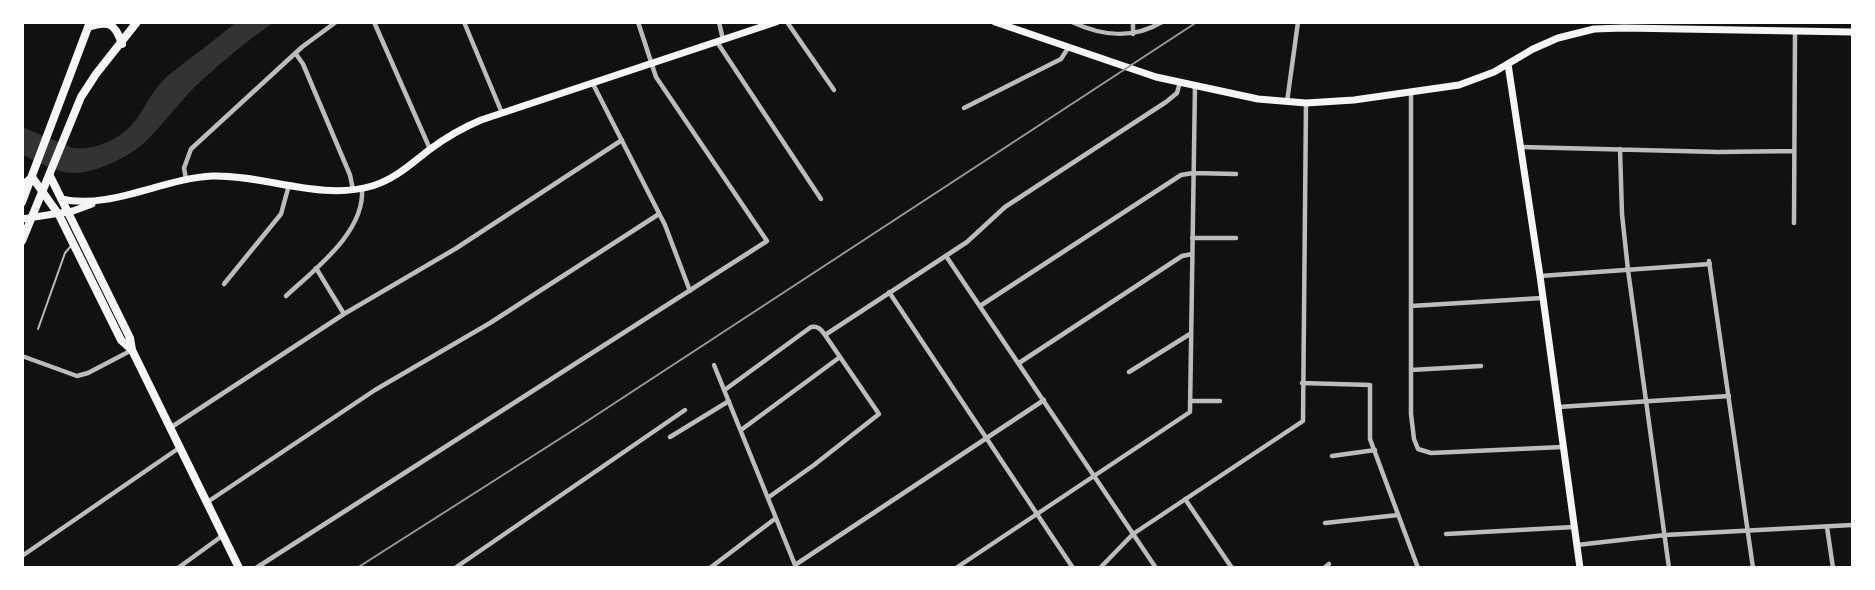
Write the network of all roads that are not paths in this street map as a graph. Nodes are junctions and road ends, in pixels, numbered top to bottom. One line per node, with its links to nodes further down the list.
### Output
1 (137, 22): 19 (main road)
2 (336, 22): 21 (street)
3 (374, 22): 35 (street)
4 (464, 22): 32 (street)
5 (638, 22): 22 (street)
6 (719, 22): 18 (street)
7 (776, 22): 18 (main road)
8 (787, 22): 27 (street)
9 (995, 22): 20 (main road)
10 (1072, 22): 17 (street)
11 (1133, 22): 17 (street)
12 (1162, 22): 17 (street)
13 (1298, 22): 29 (street)
14 (89, 25): 19 (main road); 38 (main road)
15 (1795, 32): 16 (main road); 23 (main road); 37 (street)
16 (1852, 32)
17 (1133, 34)
18 (720, 41): 22 (main road); 49 (street)
19 (122, 44): 41 (main road)
20 (1068, 48): 24 (main road); 31 (street)
21 (296, 54): 42 (street); 46 (street)
22 (650, 64): 25 (main road); 68 (street)
23 (1508, 64): 28 (main road); 34 (main road)
24 (1180, 82): 26 (main road); 63 (street)
25 (592, 84): 32 (main road); 33 (street)
26 (1195, 85): 29 (main road); 39 (street)
27 (834, 90)
28 (1411, 92): 30 (main road); 73 (street)
29 (1287, 102): 30 (main road)
30 (1306, 103): 86 (street)
31 (964, 108)
32 (502, 113): 35 (main road)
33 (622, 141): 54 (street); 74 (street)
34 (1521, 147): 36 (street); 66 (main road)
35 (430, 149): 45 (main road)
36 (1620, 149): 37 (street); 65 (street)
37 (1793, 151): 57 (street)
38 (33, 173): 43 (main road); 47 (main road); 51 (main road)
39 (1193, 173): 40 (street); 58 (street); 72 (street)
40 (1236, 174)
41 (50, 176): 47 (main road); 48 (main road)
42 (186, 179): 44 (main road); 50 (main road)
43 (22, 185)
44 (289, 185): 46 (main road); 67 (street)
45 (362, 189): 46 (main road); 64 (street)
46 (353, 190)
47 (43, 192): 53 (main road); 55 (main road)
48 (62, 199): 50 (main road); 52 (main road)
49 (821, 199)
50 (99, 201): 52 (main road)
51 (22, 202)
52 (68, 212): 53 (main road); 78 (main road)
53 (58, 213): 55 (main road); 61 (main road)
54 (659, 214): 68 (street); 107 (street)
55 (32, 218): 56 (main road); 60 (main road)
56 (22, 219)
57 (1794, 224)
58 (1192, 238): 59 (street); 62 (street)
59 (1236, 238)
60 (22, 241)
61 (74, 245): 75 (lane); 78 (main road)
62 (1192, 254): 76 (street); 81 (street)
63 (946, 256): 69 (street); 72 (street)
64 (316, 268): 70 (street); 74 (street)
65 (1628, 270): 66 (street); 88 (street); 93 (street)
66 (1540, 276): 71 (main road)
67 (225, 284)
68 (690, 291): 126 (street)
69 (889, 292): 77 (street); 99 (street)
70 (286, 296)
71 (1542, 298): 73 (street); 94 (main road)
72 (980, 306): 81 (street)
73 (1411, 306): 84 (street)
74 (344, 314): 96 (street)
75 (38, 329)
76 (1190, 334): 85 (street); 91 (street)
77 (825, 335): 80 (street); 87 (street)
78 (132, 350): 79 (street); 96 (main road)
79 (22, 356)
80 (840, 357): 97 (street); 105 (street)
81 (1019, 363): 90 (street)
82 (714, 365): 87 (street)
83 (1481, 366): 84 (street)
84 (1411, 370): 100 (street)
85 (1129, 372)
86 (1302, 383): 102 (street); 106 (street)
87 (726, 390): 89 (street)
88 (1729, 396): 93 (street); 115 (street)
89 (729, 400): 97 (street); 98 (street)
90 (1044, 400): 99 (street); 104 (street)
91 (1190, 401): 92 (street); 104 (street)
92 (1220, 401)
93 (1647, 401): 94 (street); 118 (street)
94 (1558, 407): 100 (main road)
95 (685, 410): 127 (street)
96 (170, 428): 101 (main road)
97 (741, 430): 105 (street)
98 (670, 437)
99 (986, 438): 108 (street); 123 (street)
100 (1562, 447): 113 (main road)
101 (179, 448): 107 (main road); 121 (street)
102 (1375, 450): 103 (street); 109 (street)
103 (1332, 456)
104 (1094, 477): 108 (street); 116 (street)
105 (769, 497): 110 (street)
106 (1185, 499): 116 (street); 133 (street)
107 (206, 503): 119 (main road)
108 (1038, 514): 129 (street); 130 (street)
109 (1398, 515): 111 (street); 135 (street)
110 (776, 518): 123 (street); 128 (street)
111 (1325, 523)
112 (1852, 525): 114 (street)
113 (1574, 527): 117 (street); 120 (main road)
114 (1827, 527): 115 (street); 139 (street)
115 (1749, 532): 118 (street); 138 (street)
116 (1133, 534): 131 (street); 132 (street)
117 (1446, 534)
118 (1665, 535): 120 (street); 137 (street)
119 (222, 536): 124 (street); 125 (main road)
120 (1577, 545): 136 (main road)
121 (22, 556)
122 (1329, 564): 134 (street)
123 (796, 566)
124 (178, 567)
125 (238, 567)
126 (256, 567)
127 (455, 567)
128 (710, 567)
129 (956, 567)
130 (1073, 567)
131 (1100, 567)
132 (1156, 567)
133 (1232, 567)
134 (1324, 567)
135 (1418, 567)
136 (1580, 567)
137 (1669, 567)
138 (1753, 567)
139 (1833, 567)

